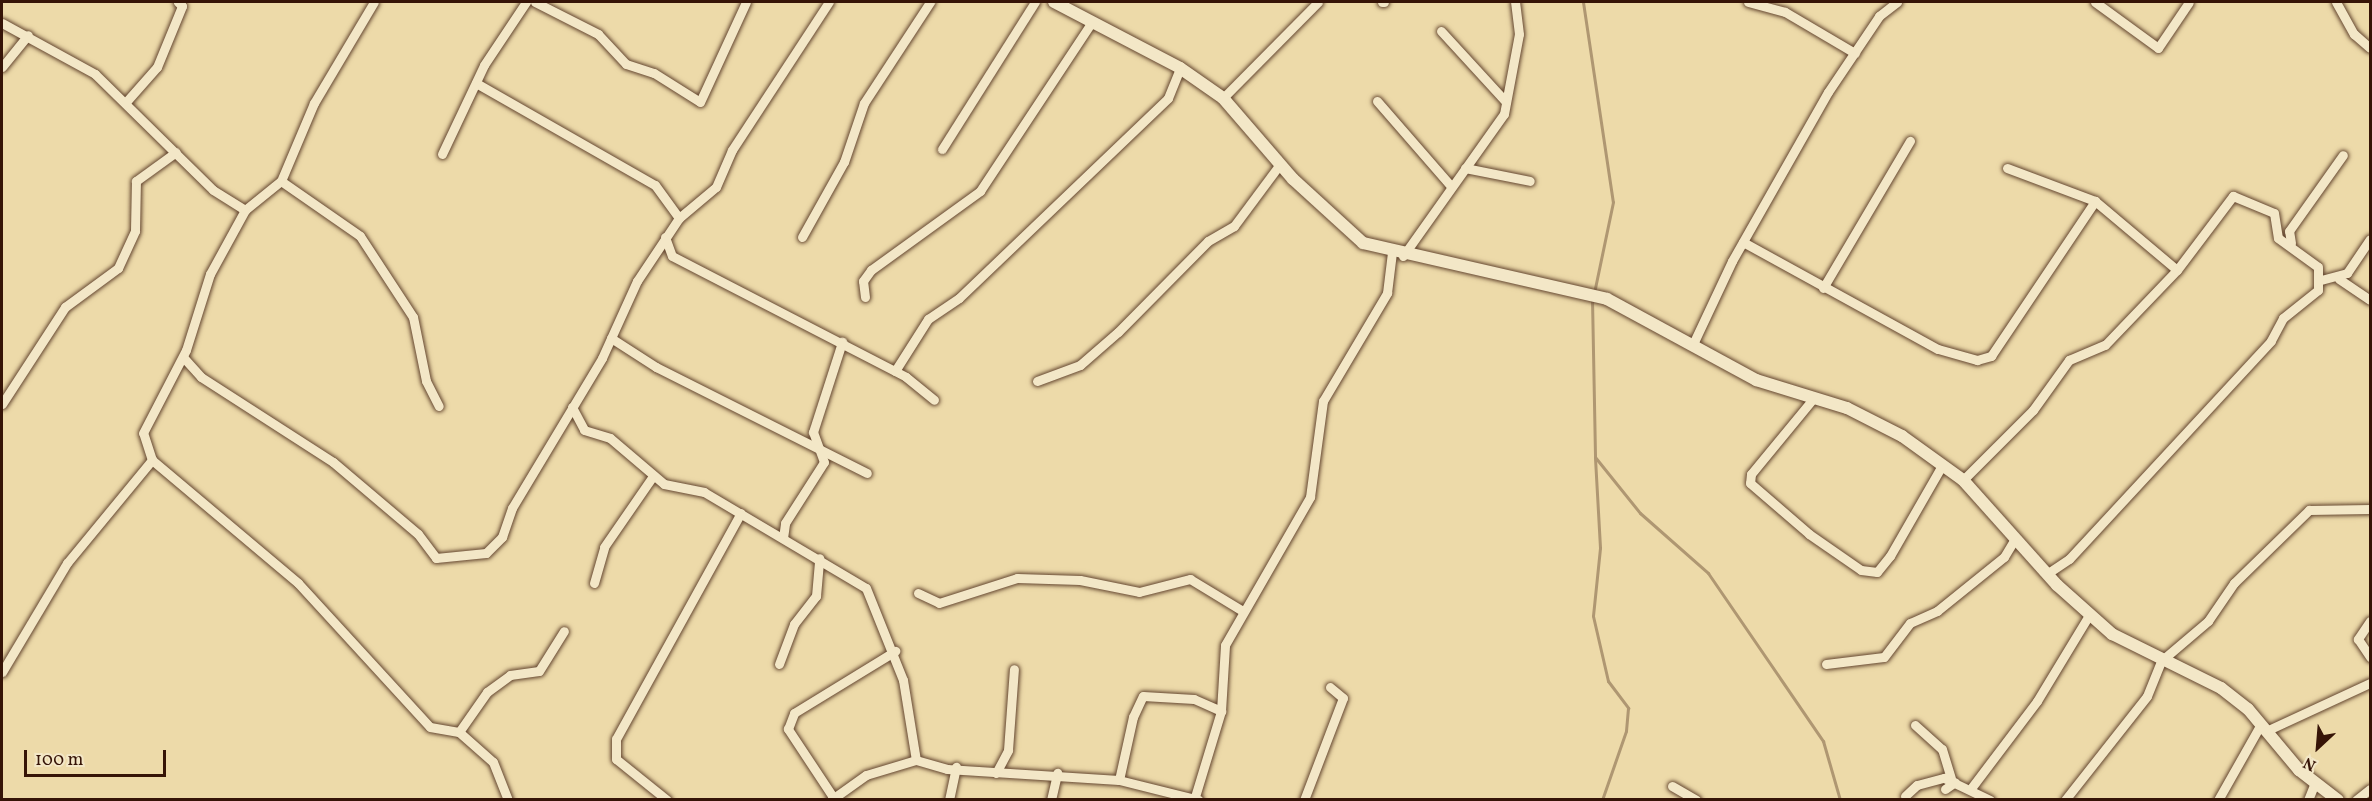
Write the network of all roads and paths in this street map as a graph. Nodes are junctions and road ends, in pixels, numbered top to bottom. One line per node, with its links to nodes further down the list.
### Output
1 (178, 2): 28 (street)
2 (374, 2): 39 (street)
3 (526, 2): 25 (street)
4 (535, 2): 5 (street)
5 (746, 2)
6 (829, 2): 43 (street)
7 (930, 2): 45 (street)
8 (1035, 2): 31 (street)
9 (1054, 2): 18 (street)
10 (1318, 2): 26 (street)
11 (1515, 2): 29 (street)
12 (1748, 2): 22 (street)
13 (1897, 2): 22 (street)
14 (2095, 2): 15 (street)
15 (2189, 2)
16 (2336, 2): 21 (street)
17 (2, 23): 20 (street)
18 (1091, 23): 24 (street); 54 (street)
19 (1441, 32): 29 (street)
20 (28, 35): 23 (street); 28 (street)
21 (2370, 48)
22 (1855, 53): 47 (street)
23 (2, 67)
24 (1180, 68): 26 (street); 60 (street)
25 (476, 83): 33 (street); 43 (street)
26 (1223, 98): 35 (street)
27 (1377, 101): 40 (street)
28 (126, 102): 32 (street)
29 (1506, 102): 36 (street)
30 (1910, 141): 53 (street)
31 (942, 149)
32 (176, 152): 42 (street); 64 (street)
33 (442, 154)
34 (2343, 155): 48 (street)
35 (1280, 164): 49 (street); 61 (street)
36 (1465, 168): 38 (street); 40 (street)
37 (2007, 168): 41 (street)
38 (1530, 181)
39 (281, 182): 42 (street); 65 (street)
40 (1451, 186): 49 (street)
41 (2095, 201): 50 (street); 53 (street)
42 (245, 210): 59 (street)
43 (679, 219): 44 (street)
44 (665, 237): 56 (street); 57 (street)
45 (802, 237)
46 (2370, 239): 51 (street)
47 (1743, 242): 53 (street); 58 (street)
48 (2290, 243): 50 (street); 52 (street)
49 (1397, 255): 58 (street); 81 (street)
50 (2177, 270): 72 (street)
51 (2339, 279): 52 (street); 55 (street)
52 (2321, 280): 78 (street)
53 (1823, 288)
54 (865, 297)
55 (2370, 300)
56 (611, 338): 66 (street); 67 (street)
57 (842, 342): 60 (street); 67 (street)
58 (1693, 344): 63 (street)
59 (183, 357): 66 (street); 68 (street)
60 (895, 371): 62 (street)
61 (1037, 381)
62 (934, 400)
63 (1812, 400): 69 (street); 69 (street)
64 (2, 404)
65 (439, 406)
66 (572, 407): 71 (street)
67 (818, 444): 70 (street); 75 (street)
68 (152, 460): 91 (street); 97 (street)
69 (1943, 464): 72 (street)
70 (867, 473)
71 (653, 476): 74 (street); 79 (street)
72 (1963, 480): 76 (street)
73 (2370, 507): 87 (street)
74 (741, 513): 75 (street); 113 (street)
75 (783, 538): 77 (street)
76 (2015, 539): 78 (street); 89 (street)
77 (819, 558): 85 (street); 88 (street)
78 (2047, 574): 82 (street)
79 (594, 582)
80 (918, 592): 81 (street)
81 (1241, 610): 94 (street)
82 (2089, 615): 87 (street); 106 (street)
83 (2370, 621): 86 (street)
84 (564, 631): 97 (street)
85 (895, 651): 98 (street); 110 (street)
86 (2370, 657)
87 (2161, 661): 96 (street); 119 (street)
88 (779, 664)
89 (1826, 664)
90 (1014, 669): 100 (street)
91 (2, 672)
92 (2370, 683): 96 (street)
93 (1330, 687): 116 (street)
94 (1221, 711): 102 (street); 111 (street)
95 (1915, 725): 103 (street)
96 (2263, 728): 104 (street); 120 (street)
97 (459, 732): 112 (street)
98 (916, 760): 99 (street); 110 (street)
99 (956, 767): 100 (street); 114 (street)
100 (996, 773): 101 (street)
101 (1058, 773): 102 (street); 115 (street)
102 (1119, 780): 111 (street)
103 (1953, 781): 106 (street); 107 (street); 109 (street)
104 (2314, 783): 121 (street); 122 (street)
105 (1672, 786): 117 (street)
106 (1972, 787): 118 (street)
107 (1945, 789)
108 (2370, 789): 123 (street)
109 (1905, 796)
110 (832, 799)
111 (1196, 799)
112 (508, 800)
113 (667, 800)
114 (949, 800)
115 (1051, 800)
116 (1304, 800)
117 (1696, 800)
118 (1990, 800)
119 (2065, 800)
120 (2218, 800)
121 (2308, 800)
122 (2338, 800)
123 (2356, 800)

